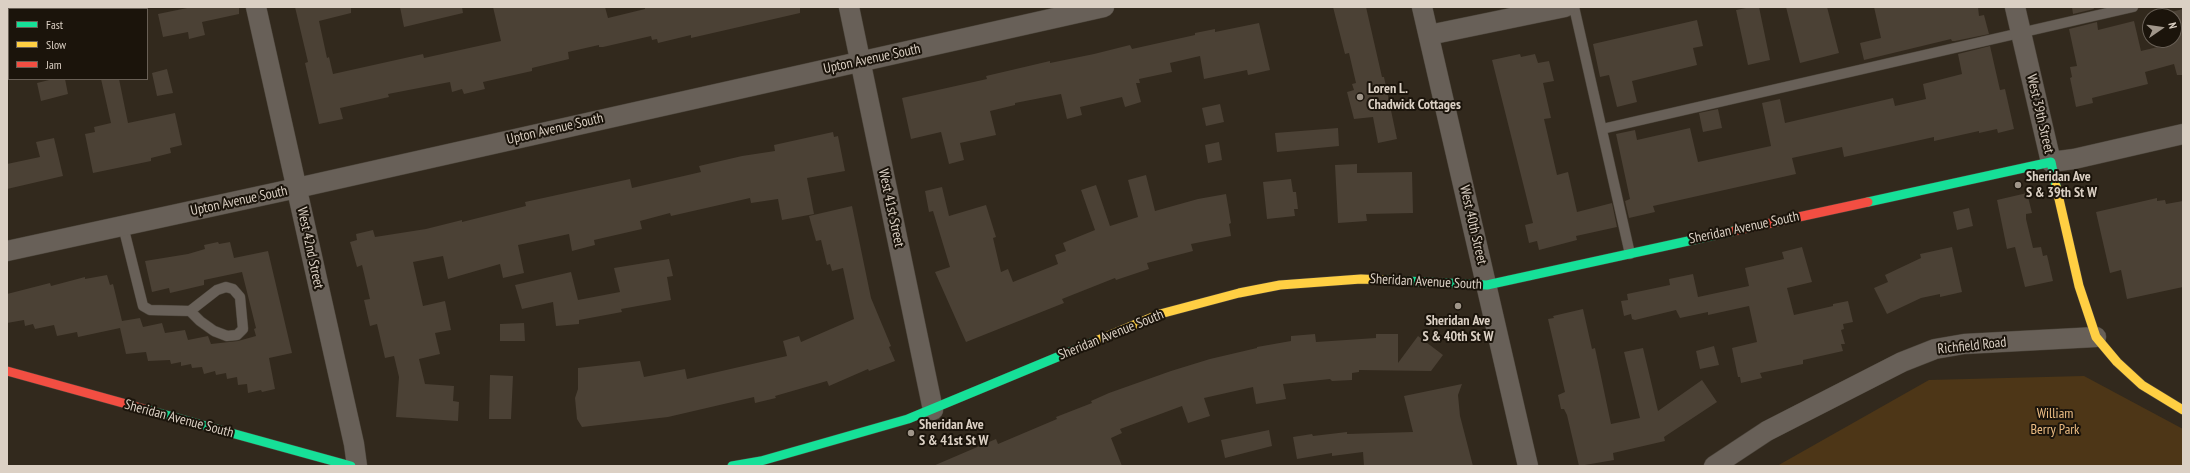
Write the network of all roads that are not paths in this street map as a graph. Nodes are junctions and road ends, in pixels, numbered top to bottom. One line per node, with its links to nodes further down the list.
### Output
1 (256, 7): 15 (street, West 42nd Street)
2 (849, 7): 11 (street, West 41st Street)
3 (1104, 7): 11 (street, Upton Avenue South)
4 (1422, 7): 10 (street, West 40th Street)
5 (1565, 7): 10 (street)
6 (1574, 7): 12 (lane)
7 (2015, 7): 9 (street, West 39th Street)
8 (2133, 7): 9 (lane)
9 (2020, 33): 12 (lane); 14 (street, West 39th Street)
10 (1428, 35): 19 (street, West 40th Street)
11 (860, 62): 15 (street, Upton Avenue South); 23 (street, West 41st Street)
12 (1602, 129): 18 (lane)
13 (2183, 134): 14 (street, Sheridan Avenue South)
14 (2051, 162): 18 (street, Sheridan Avenue South); 21 (street, West 39th Street)
15 (297, 188): 16 (street, Upton Avenue South); 26 (street, West 42nd Street)
16 (124, 226): 17 (street, Upton Avenue South); 20 (lane)
17 (7, 251)
18 (1630, 254): 19 (street, Sheridan Avenue South)
19 (1487, 285): 23 (street, Sheridan Avenue South); 28 (street, West 40th Street)
20 (190, 311): 20 (lane)
21 (2096, 337): 24 (street); 29 (street, Richfield Road)
22 (7, 371): 25 (street, Sheridan Avenue South)
23 (933, 410): 27 (street, Sheridan Avenue South)
24 (2183, 410)
25 (351, 466)
26 (357, 466)
27 (732, 466)
28 (1528, 466)
29 (1714, 466)

